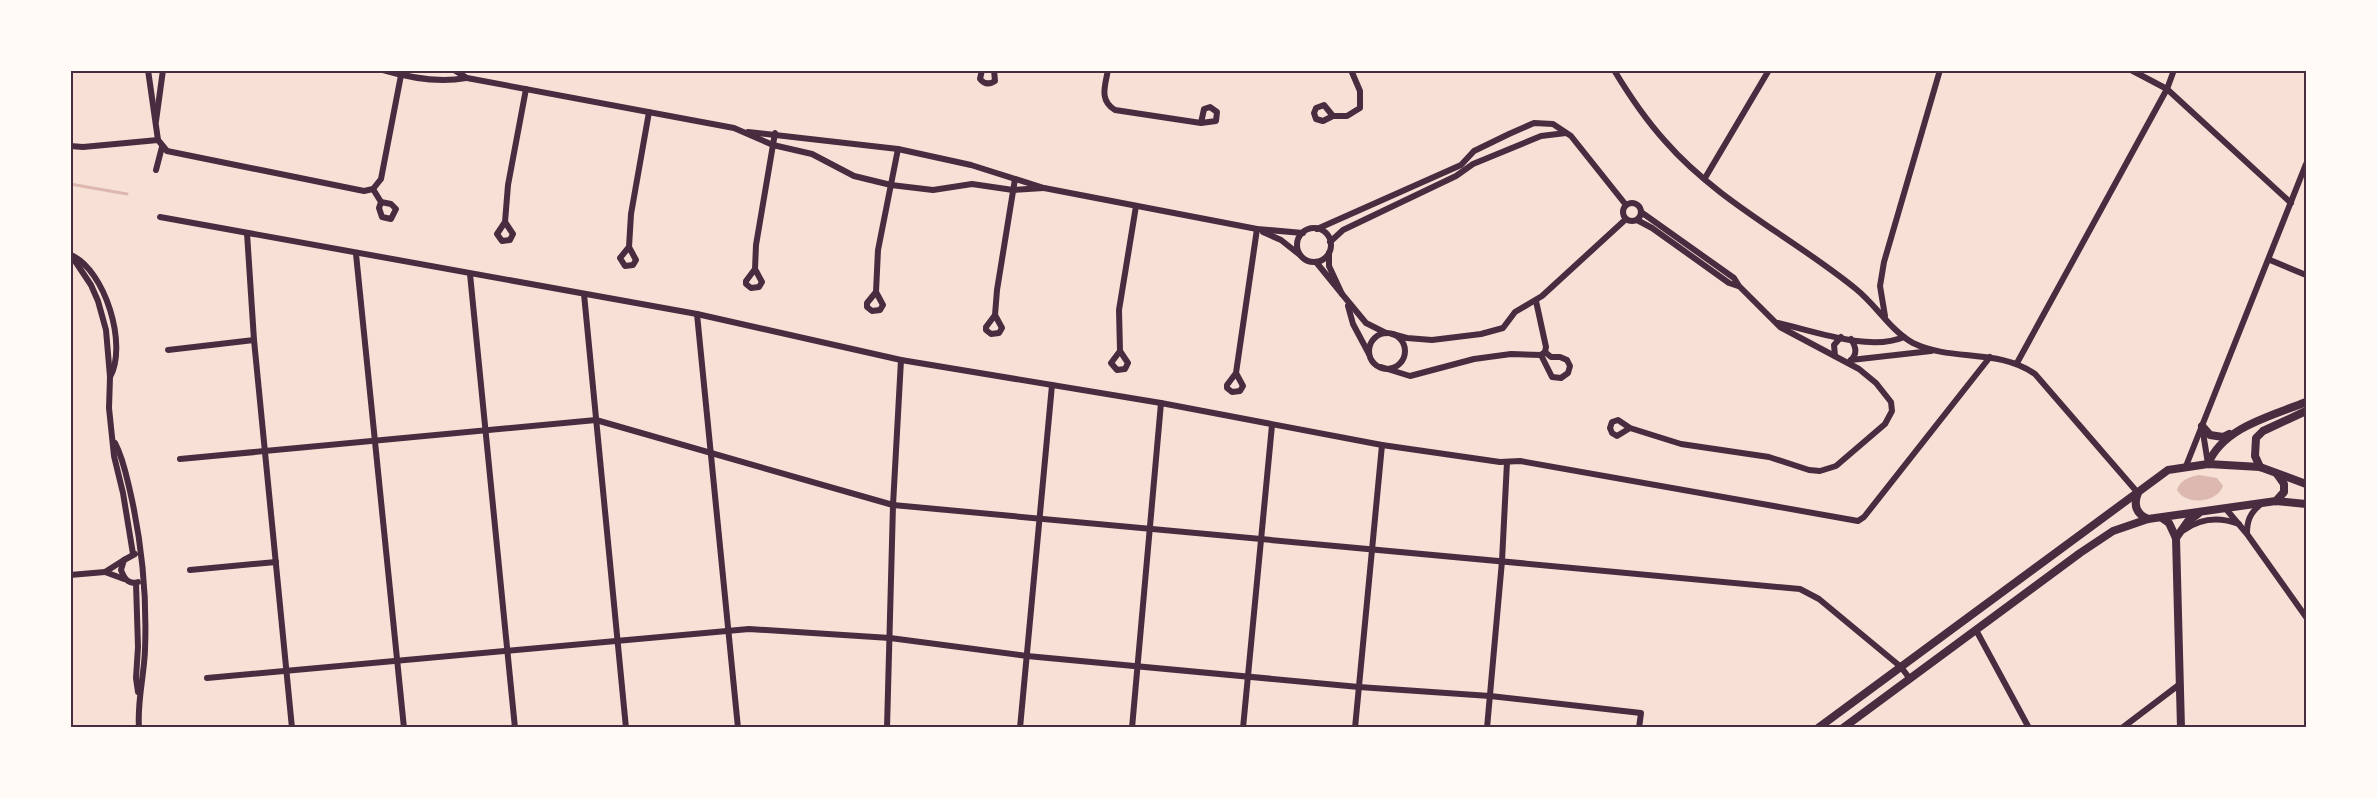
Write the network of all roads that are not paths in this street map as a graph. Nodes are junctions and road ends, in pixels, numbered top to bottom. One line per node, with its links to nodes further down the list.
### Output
1 (148, 70): 21 (street)
2 (163, 70): 21 (street)
3 (383, 70): 14 (street)
4 (454, 70): 15 (street)
5 (982, 70): 6 (street)
6 (994, 70)
7 (1108, 70): 20 (street)
8 (1350, 70): 19 (street)
9 (1614, 70): 33 (street)
10 (1770, 70): 33 (street)
11 (1940, 70): 70 (street)
12 (2131, 70): 17 (street)
13 (2174, 70): 17 (street)
14 (402, 73): 15 (street); 37 (street)
15 (467, 78): 16 (street)
16 (526, 89): 18 (street); 47 (street)
17 (2167, 89): 40 (street); 86 (street)
18 (649, 112): 22 (street); 53 (street)
19 (1333, 116)
20 (1201, 123)
21 (156, 128): 25 (street)
22 (744, 131): 23 (street); 27 (street)
23 (775, 133): 27 (street); 29 (street)
24 (1567, 133): 30 (street); 30 (street); 41 (street)
25 (158, 140): 26 (street); 28 (street)
26 (72, 144)
27 (773, 145): 35 (street); 59 (street)
28 (162, 147): 32 (street); 37 (street)
29 (898, 149): 34 (street); 35 (street)
30 (1466, 164): 49 (street); 52 (street)
31 (2307, 164): 40 (street)
32 (156, 170)
33 (1704, 178): 70 (street)
34 (1015, 179): 36 (street); 38 (street)
35 (891, 185): 38 (street); 63 (street)
36 (1044, 188): 38 (street); 42 (street)
37 (373, 189): 39 (street)
38 (1013, 190): 69 (street)
39 (381, 202)
40 (2291, 203): 57 (street)
41 (1626, 205): 43 (street); 45 (street)
42 (1136, 206): 48 (street); 78 (street)
43 (1641, 212): 46 (street); 62 (street)
44 (160, 217): 50 (street)
45 (1626, 219): 46 (street); 66 (street)
46 (1637, 220): 62 (street)
47 (506, 222)
48 (1257, 229): 51 (street); 56 (street); 88 (street)
49 (1317, 229): 51 (street); 52 (street)
50 (247, 233): 55 (street); 76 (street)
51 (1303, 233): 56 (street)
52 (1330, 242): 54 (street)
53 (629, 247)
54 (1329, 253): 58 (street); 65 (street)
55 (356, 254): 60 (street); 101 (street)
56 (1301, 256): 58 (street)
57 (2270, 260): 61 (street); 96 (street)
58 (1316, 262): 65 (street)
59 (755, 269)
60 (470, 274): 64 (street); 98 (street)
61 (2307, 275)
62 (1739, 286): 71 (street)
63 (876, 292)
64 (584, 294): 68 (street); 94 (street)
65 (1342, 294): 67 (street)
66 (1536, 301): 72 (street); 80 (street)
67 (1347, 303): 72 (street); 81 (street)
68 (698, 314): 84 (street); 104 (street)
69 (995, 315)
70 (1885, 317): 73 (street)
71 (1774, 322): 74 (street); 82 (street)
72 (1389, 333): 81 (street); 87 (street)
73 (1904, 336): 75 (street); 79 (street)
74 (1840, 337): 75 (street); 82 (street)
75 (1851, 339): 85 (street)
76 (254, 340): 77 (street); 103 (street)
77 (168, 350)
78 (1120, 351)
79 (1935, 351): 83 (street); 85 (street)
80 (1543, 353): 80 (street); 87 (street)
81 (1370, 356): 87 (street)
82 (1835, 356): 85 (street)
83 (1990, 357): 86 (street); 106 (street)
84 (901, 360): 90 (street); 115 (street)
85 (1849, 362): 97 (street)
86 (2017, 363): 112 (street)
87 (1381, 368)
88 (1236, 373)
89 (110, 377): 89 (street); 100 (street)
90 (1052, 385): 92 (street); 121 (street)
91 (2307, 402): 99 (street)
92 (1161, 404): 95 (street); 123 (street)
93 (2307, 411): 109 (street)
94 (596, 420): 98 (street); 104 (street); 143 (street)
95 (1272, 425): 102 (street); 125 (street)
96 (2202, 426): 99 (street); 107 (street); 108 (street)
97 (1630, 428)
98 (486, 431): 101 (street); 144 (street)
99 (2234, 433): 107 (street)
100 (113, 440): 128 (street); 129 (street)
101 (375, 440): 103 (street); 146 (street)
102 (1382, 445): 106 (street); 127 (street)
103 (265, 451): 105 (street); 132 (street)
104 (710, 454): 115 (street); 140 (street)
105 (180, 459)
106 (1508, 462): 131 (street)
107 (2208, 464): 108 (main road); 109 (main road)
108 (2186, 466): 112 (main road)
109 (2260, 467): 110 (main road)
110 (2277, 473): 111 (main road); 113 (main road)
111 (2307, 484)
112 (2138, 493): 120 (main road); 148 (main road)
113 (2276, 501): 114 (main road); 116 (main road)
114 (2307, 504)
115 (893, 505): 121 (street); 142 (street)
116 (2260, 505): 117 (main road); 124 (street)
117 (2226, 509): 118 (main road); 122 (street)
118 (2198, 514): 119 (main road); 126 (main road)
119 (2162, 518): 120 (main road); 126 (main road)
120 (2148, 519): 141 (main road)
121 (1039, 520): 123 (street); 145 (street)
122 (2240, 525): 124 (street); 126 (street)
123 (1150, 529): 125 (street); 147 (street)
124 (2247, 534): 139 (street)
125 (1261, 538): 127 (street); 150 (street)
126 (2176, 538): 153 (street)
127 (1372, 549): 131 (street); 154 (street)
128 (133, 554): 129 (street); 130 (street)
129 (143, 559): 136 (street)
130 (124, 560): 134 (street); 137 (street)
131 (1502, 561): 148 (street); 156 (street)
132 (276, 562): 133 (street); 149 (street)
133 (190, 570)
134 (105, 572): 135 (street); 137 (street)
135 (70, 575)
136 (143, 578): 138 (street); 155 (street)
137 (126, 580): 138 (street)
138 (136, 583): 155 (street)
139 (2307, 617)
140 (728, 630): 142 (street); 143 (street); 162 (street)
141 (1976, 630): 152 (main road); 172 (street)
142 (890, 638): 145 (street); 163 (street)
143 (618, 640): 144 (street); 161 (street)
144 (508, 652): 146 (street); 160 (street)
145 (1027, 656): 147 (street); 164 (street)
146 (398, 662): 149 (street); 159 (street)
147 (1137, 666): 150 (street); 165 (street)
148 (1901, 667): 152 (street); 170 (main road)
149 (287, 672): 151 (street); 158 (street)
150 (1248, 677): 154 (street); 166 (street)
151 (207, 678)
152 (1910, 679): 171 (main road)
153 (2180, 684): 173 (street); 174 (street)
154 (1359, 687): 156 (street); 167 (street)
155 (139, 695): 157 (street)
156 (1490, 696): 168 (street); 169 (street)
157 (139, 728)
158 (292, 728)
159 (404, 728)
160 (515, 728)
161 (626, 728)
162 (738, 728)
163 (887, 728)
164 (1020, 728)
165 (1132, 728)
166 (1243, 728)
167 (1355, 728)
168 (1487, 728)
169 (1639, 728)
170 (1818, 728)
171 (1843, 728)
172 (2029, 728)
173 (2122, 728)
174 (2181, 728)

